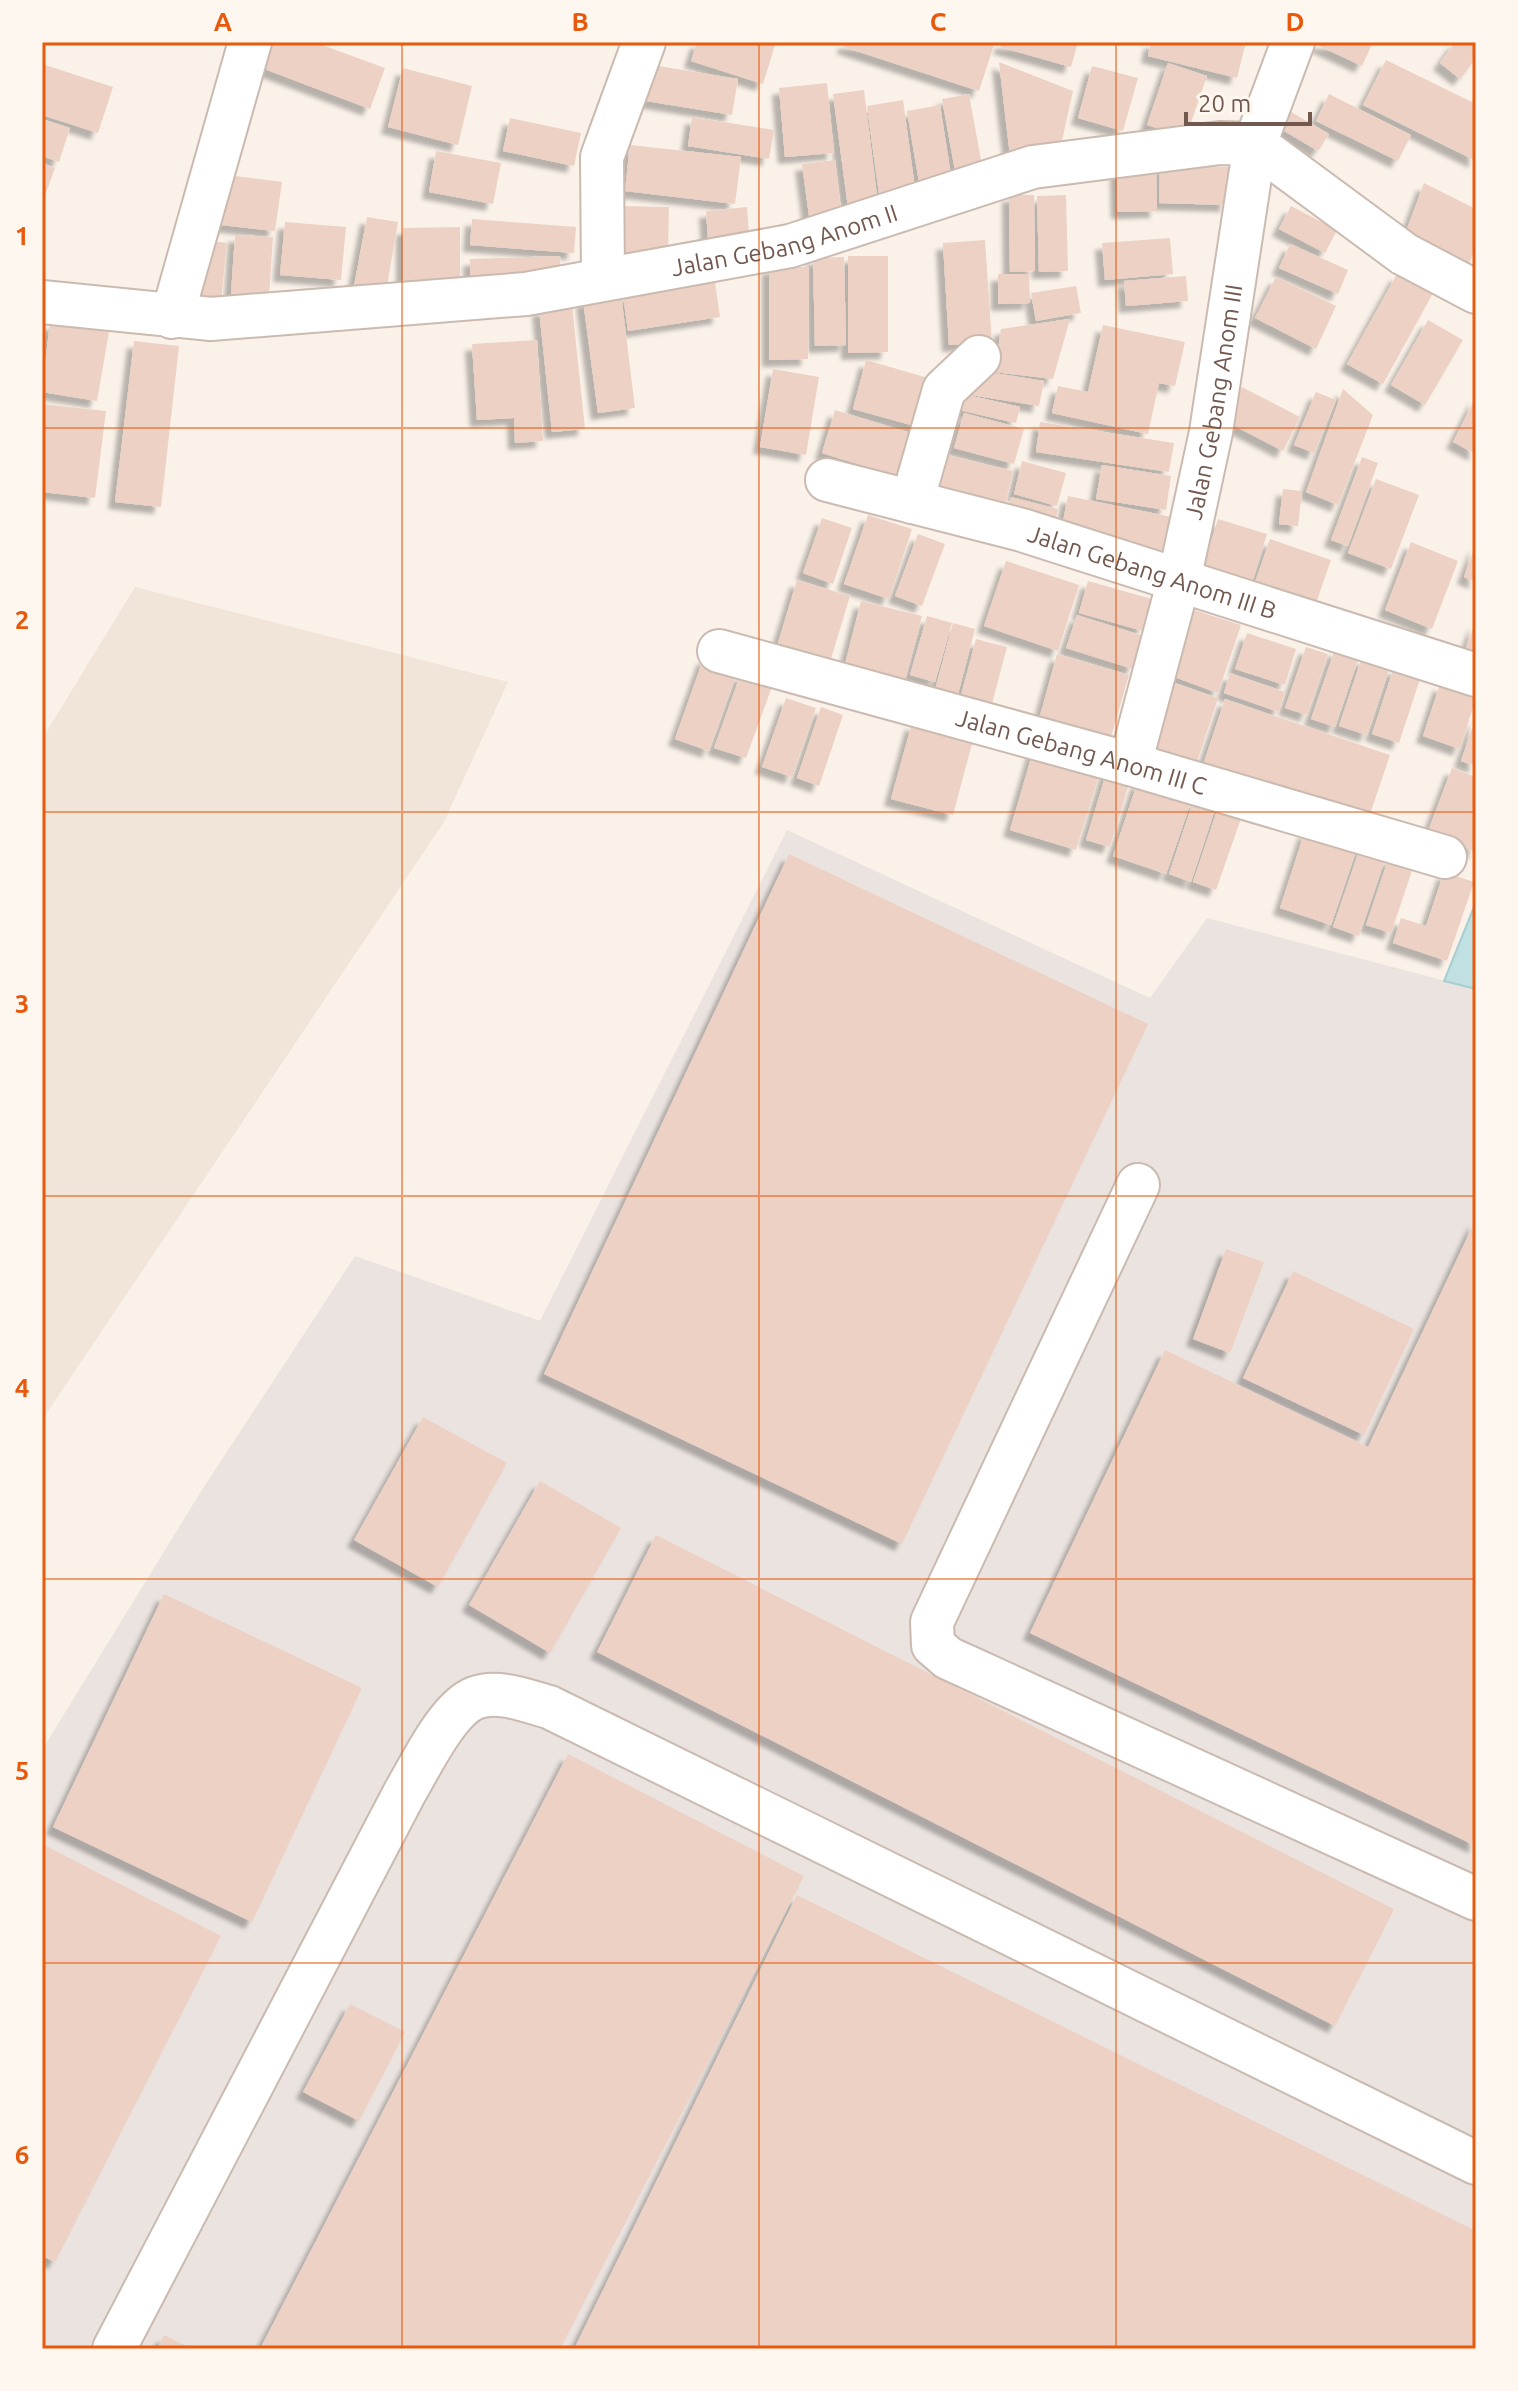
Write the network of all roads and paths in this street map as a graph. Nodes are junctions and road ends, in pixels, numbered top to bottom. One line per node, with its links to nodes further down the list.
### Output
1 (250, 42): 8 (street)
2 (644, 42): 5 (street)
3 (1293, 42): 4 (street, Jalan Gebang Anom III)
4 (1255, 144): 5 (street, Jalan Gebang Anom II); 6 (street); 12 (street, Jalan Gebang Anom III)
5 (603, 277): 8 (street, Jalan Gebang Anom II)
6 (1476, 292)
7 (42, 302): 8 (street, Jalan Gebang Anom II)
8 (172, 317)
9 (979, 357): 11 (street)
10 (827, 480): 11 (street, Jalan Gebang Anom III B)
11 (912, 502): 12 (street, Jalan Gebang Anom III B)
12 (1179, 580): 14 (street, Jalan Gebang Anom III B); 15 (street, Jalan Gebang Anom III)
13 (719, 651): 15 (street, Jalan Gebang Anom III C)
14 (1476, 675)
15 (1130, 764): 16 (street, Jalan Gebang Anom III C)
16 (1445, 857)
17 (1138, 1185): 18 (street)
18 (1476, 1899)
19 (1476, 2163): 20 (street)
20 (114, 2349)

